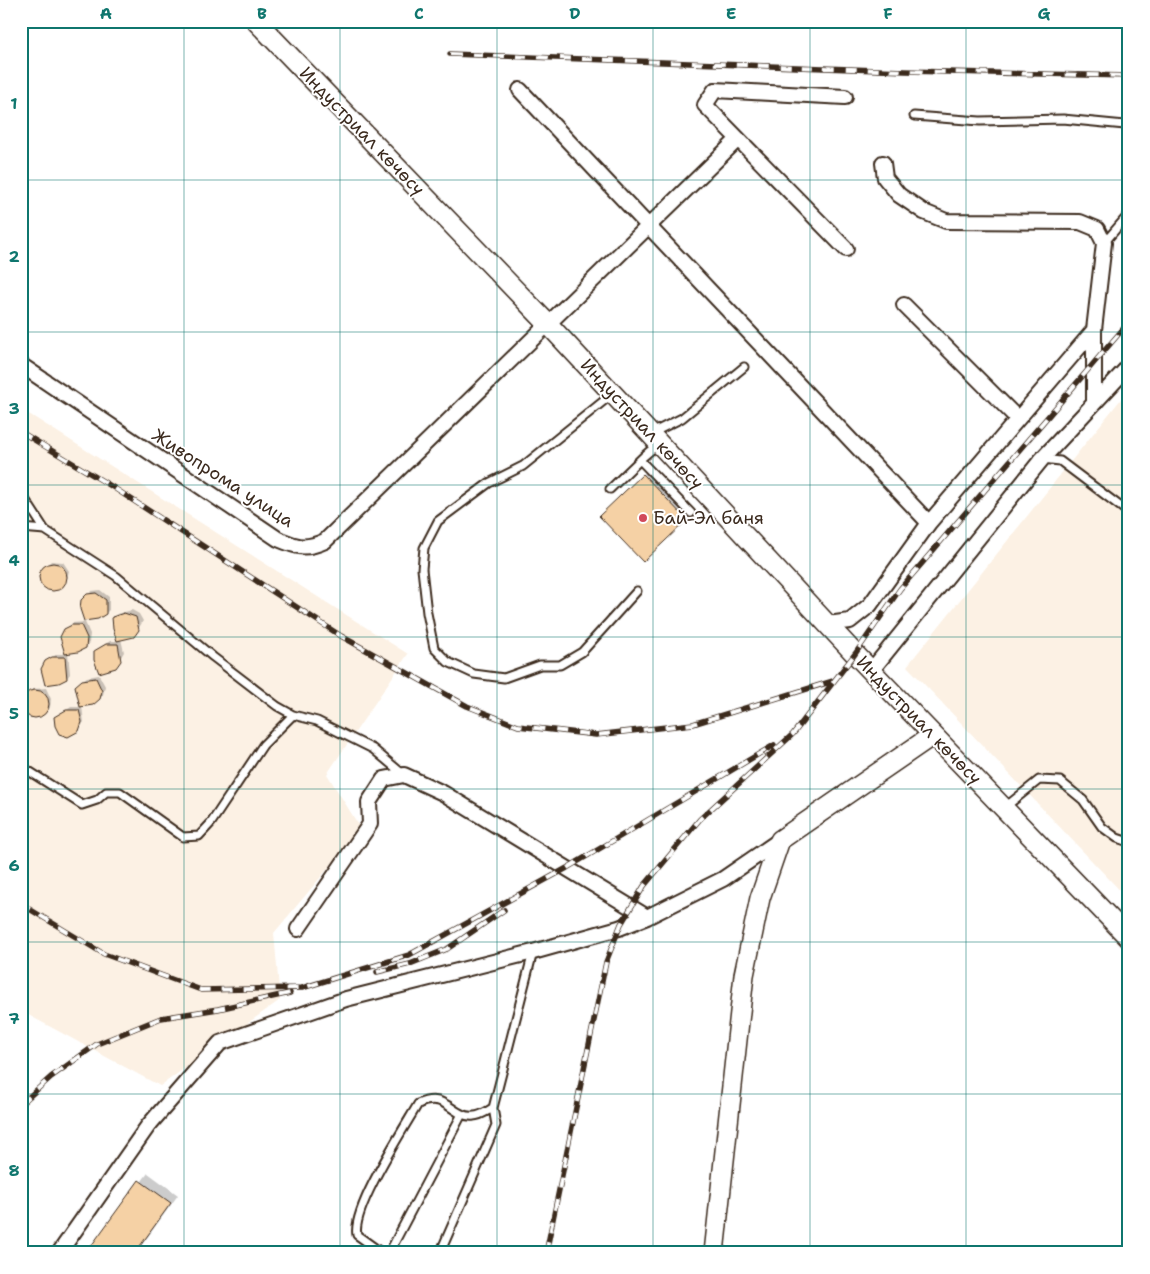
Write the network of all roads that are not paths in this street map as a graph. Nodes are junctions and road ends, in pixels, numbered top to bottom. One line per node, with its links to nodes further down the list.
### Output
1 (256, 21): 13 (main road, Индустриал көчөсү)
2 (520, 90): 9 (street)
3 (845, 96): 6 (street)
4 (914, 116): 5 (lane)
5 (1129, 128)
6 (738, 139): 9 (street, Живопрома улица); 11 (street)
7 (883, 163): 10 (street)
8 (1129, 214): 10 (lane)
9 (648, 225): 13 (street, Живопрома улица); 28 (street)
10 (1104, 243): 14 (street)
11 (846, 249)
12 (904, 305): 20 (street)
13 (548, 323): 15 (street, Живопрома улица); 18 (main road, Индустриал көчөсү)
14 (1094, 330): 19 (street); 20 (street)
15 (21, 365)
16 (744, 366): 21 (lane)
17 (1129, 366): 19 (street)
18 (613, 393): 21 (main road, Индустриал көчөсү); 31 (lane)
19 (1094, 401): 22 (street)
20 (1018, 419): 28 (street)
21 (656, 438): 23 (lane); 32 (main road, Индустриал көчөсү)
22 (1042, 459): 27 (lane); 33 (street)
23 (640, 460): 24 (lane); 26 (lane)
24 (610, 489)
25 (21, 493): 30 (lane)
26 (690, 513)
27 (1129, 513)
28 (929, 523): 32 (street)
29 (21, 528): 30 (lane)
30 (45, 530): 34 (lane)
31 (637, 591)
32 (828, 624): 33 (main road, Индустриал көчөсү)
33 (871, 671): 35 (main road, Индустриал көчөсү)
34 (293, 715): 36 (lane); 37 (lane)
35 (933, 735): 38 (main road, Индустриал көчөсү); 39 (main road)
36 (21, 766)
37 (404, 775): 41 (street); 42 (street)
38 (1003, 808): 40 (lane); 43 (main road, Индустриал көчөсү)
39 (780, 840): 41 (street); 51 (main road)
40 (1129, 842)
41 (647, 917): 44 (street)
42 (298, 929)
43 (1129, 938)
44 (533, 952): 45 (lane); 47 (street)
45 (493, 1108): 46 (lane); 50 (lane)
46 (462, 1114): 48 (lane); 49 (lane)
47 (59, 1253)
48 (382, 1253)
49 (389, 1253)
50 (440, 1253)
51 (714, 1253)

